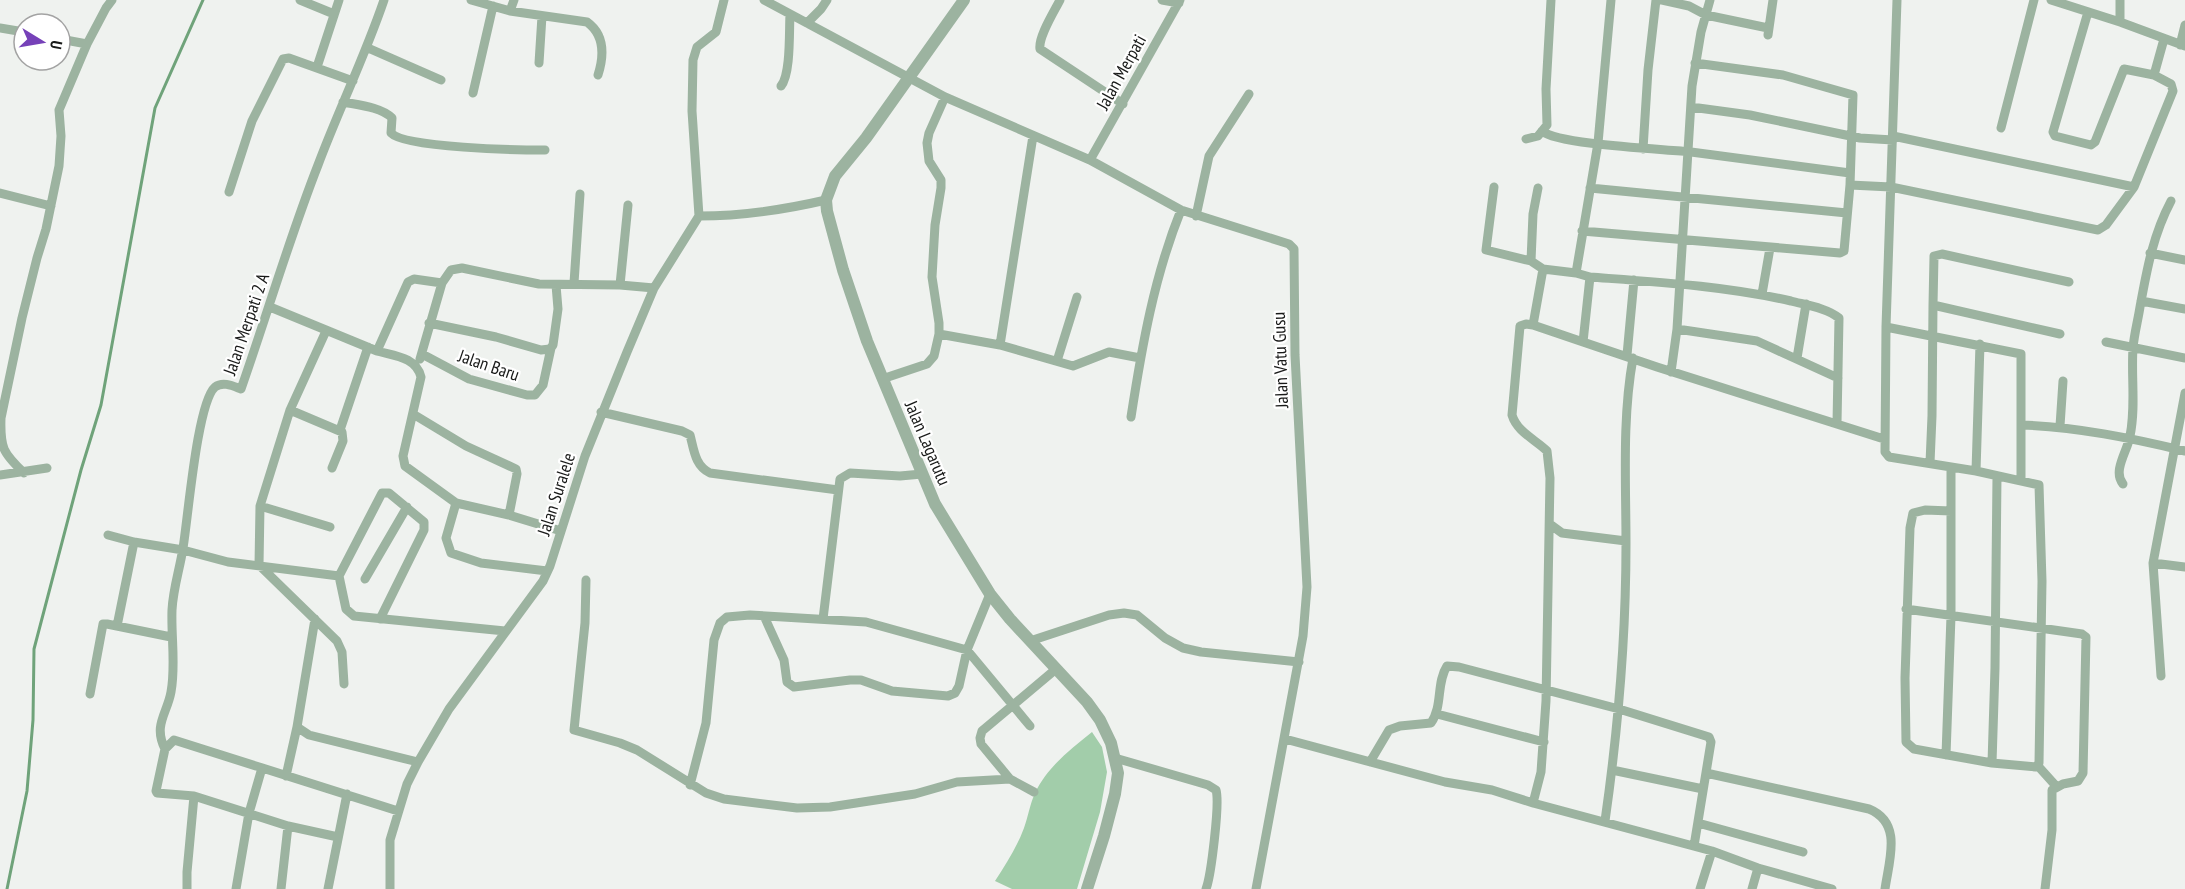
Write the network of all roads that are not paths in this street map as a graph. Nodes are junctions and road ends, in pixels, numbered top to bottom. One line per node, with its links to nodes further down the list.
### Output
1 (112, 0): 37 (street)
2 (300, 0): 28 (street)
3 (339, 0): 28 (street)
4 (384, 0): 39 (street, Jalan Merpati 2 A)
5 (471, 0): 25 (street)
6 (514, 0): 26 (street)
7 (724, 0): 83 (street)
8 (764, 0): 29 (street)
9 (827, 0): 33 (street)
10 (964, 0): 45 (street)
11 (1060, 0): 53 (street)
12 (1162, 0): 23 (street)
13 (1551, 0): 56 (street)
14 (1611, 0): 61 (street)
15 (1656, 0): 62 (street)
16 (1662, 0): 30 (street)
17 (1710, 0): 30 (street)
18 (1773, 0): 30 (street)
19 (1897, 0): 59 (street)
20 (2034, 0): 55 (street)
21 (2051, 0): 24 (street)
22 (2120, 0): 32 (street)
23 (1179, 1): 53 (street, Jalan Merpati)
24 (2075, 4): 27 (street)
25 (493, 6): 26 (street); 49 (street)
26 (510, 11): 31 (street)
27 (2088, 12): 32 (street); 44 (street)
28 (334, 14): 42 (street)
29 (790, 14): 33 (street); 48 (street)
30 (1706, 15): 41 (street)
31 (542, 16): 40 (street); 43 (street)
32 (2120, 22): 35 (street)
33 (807, 23): 45 (street)
34 (2185, 25): 38 (street)
35 (2164, 39): 38 (street); 44 (street)
36 (72, 41): 37 (street)
37 (87, 44): 80 (street)
38 (2182, 46)
39 (368, 48): 46 (street); 47 (street, Jalan Merpati 2 A)
40 (539, 63)
41 (1695, 63): 54 (street); 58 (street)
42 (317, 68): 47 (street); 73 (street)
43 (598, 75)
44 (2154, 75): 70 (street)
45 (909, 76): 51 (street, Jalan Vatu Gusu); 77 (street)
46 (441, 80)
47 (353, 81): 52 (street, Jalan Merpati 2 A)
48 (781, 86)
49 (473, 93)
50 (1249, 94): 84 (street)
51 (945, 97): 57 (street, Jalan Vatu Gusu); 114 (street)
52 (343, 102): 63 (street); 107 (street, Jalan Merpati 2 A)
53 (1123, 104): 65 (street, Jalan Merpati)
54 (1691, 107): 58 (street); 64 (street)
55 (2001, 128)
56 (1542, 131): 60 (street); 61 (street)
57 (1033, 136): 65 (street, Jalan Vatu Gusu); 120 (street)
58 (1852, 136): 59 (street); 66 (street)
59 (1893, 138): 69 (street); 70 (street)
60 (1526, 139)
61 (1598, 143): 62 (street); 72 (street)
62 (1643, 149): 64 (street)
63 (545, 150)
64 (1687, 152): 66 (street); 76 (street)
65 (1089, 160): 81 (street, Jalan Vatu Gusu)
66 (1850, 173): 67 (street)
67 (1850, 185): 69 (street); 82 (street)
68 (1494, 187): 90 (street)
69 (1891, 187): 70 (street); 111 (street)
70 (2133, 187)
71 (1538, 188): 90 (street)
72 (1590, 188): 76 (street); 85 (street)
73 (229, 192)
74 (0, 193): 80 (street)
75 (580, 194): 97 (street)
76 (1685, 197): 82 (street); 86 (street)
77 (826, 200): 83 (street); 133 (street, Jalan Lagarutu)
78 (2171, 201): 88 (street)
79 (628, 204): 99 (street)
80 (51, 206): 135 (street)
81 (1181, 210): 84 (street, Jalan Vatu Gusu); 126 (street)
82 (1847, 213): 87 (street)
83 (699, 216): 101 (street, Jalan Suralele)
84 (1196, 216): 195 (street, Jalan Vatu Gusu)
85 (1582, 231): 86 (street); 92 (street)
86 (1683, 241): 87 (street); 100 (street)
87 (1770, 248): 102 (street)
88 (2150, 253): 89 (street); 104 (street)
89 (2185, 260)
90 (1531, 261): 91 (street)
91 (1543, 269): 92 (street); 110 (street)
92 (1576, 273): 93 (street)
93 (1590, 277): 94 (street); 117 (street)
94 (1634, 280): 100 (street); 125 (street)
95 (2069, 282): 106 (street)
96 (442, 283): 98 (street); 109 (street); 123 (street)
97 (574, 283): 98 (street); 99 (street)
98 (556, 285): 121 (street)
99 (620, 285): 101 (street)
100 (1680, 285): 102 (street); 112 (street)
101 (654, 288): 138 (street, Jalan Suralele)
102 (1762, 294): 105 (street)
103 (1077, 297): 129 (street)
104 (2141, 301): 108 (street); 122 (street)
105 (1806, 304): 127 (street); 132 (street)
106 (1933, 305): 115 (street); 116 (street)
107 (270, 308): 113 (street); 173 (street, Jalan Merpati 2 A)
108 (2185, 309)
109 (429, 322): 121 (street); 124 (street)
110 (1533, 325): 117 (street); 167 (street)
111 (1886, 327): 116 (street); 146 (street)
112 (1677, 329): 127 (street); 131 (street)
113 (326, 331): 123 (street); 137 (street)
114 (939, 334): 120 (street); 133 (street)
115 (2060, 334)
116 (1933, 336): 119 (street); 150 (street)
117 (1583, 342): 125 (street)
118 (2106, 342): 122 (street)
119 (1980, 344): 142 (street); 154 (street)
120 (1000, 345): 129 (street)
121 (552, 348): 124 (street, Jalan Baru)
122 (2133, 348): 128 (street); 145 (street)
123 (372, 349): 130 (street); 144 (street)
124 (422, 354): 130 (street)
125 (1630, 357): 131 (street); 171 (street)
126 (1140, 358): 129 (street); 140 (street)
127 (1797, 358): 132 (street)
128 (2185, 358)
129 (1057, 361)
130 (416, 364): 139 (street)
131 (1671, 372): 141 (street)
132 (1838, 378): 141 (street)
133 (882, 379): 156 (street, Jalan Lagarutu)
134 (2062, 381): 143 (street)
135 (4, 382): 147 (street)
136 (2185, 393): 148 (street)
137 (290, 410): 144 (street); 163 (street)
138 (601, 412): 161 (street); 169 (street, Jalan Suralele)
139 (413, 414): 162 (street); 166 (street)
140 (1131, 417)
141 (1837, 423): 146 (street)
142 (2022, 425): 143 (street); 159 (street)
143 (2060, 426): 145 (street)
144 (340, 430): 153 (street)
145 (2130, 438): 148 (street); 160 (street)
146 (1884, 439): 150 (street)
147 (1, 442): 155 (street)
148 (2174, 448): 149 (street); 174 (street)
149 (2185, 451)
150 (1930, 463): 151 (street)
151 (1951, 467): 154 (street); 165 (street)
152 (47, 468): 155 (street)
153 (332, 468)
154 (1976, 471): 158 (street)
155 (24, 473): 157 (street)
156 (922, 474): 161 (street); 181 (street, Jalan Lagarutu)
157 (0, 475)
158 (1997, 476): 159 (street); 188 (street)
159 (2021, 480): 190 (street)
160 (2123, 484)
161 (838, 490): 187 (street)
162 (456, 503): 166 (street); 177 (street)
163 (260, 506): 168 (street); 175 (street)
164 (407, 507): 178 (street); 179 (street); 186 (street)
165 (1951, 511): 182 (street); 184 (street)
166 (508, 515): 169 (street)
167 (1551, 525): 171 (street); 199 (street)
168 (330, 527)
169 (561, 531): 177 (street, Jalan Suralele)
170 (108, 535): 172 (street)
171 (1626, 541): 202 (street)
172 (134, 542): 173 (street); 189 (street)
173 (183, 550): 175 (street); 192 (street, Jalan Merpati 2 A)
174 (2153, 563): 176 (street); 197 (street)
175 (259, 565): 178 (street); 185 (street)
176 (2185, 567)
177 (547, 571): 191 (street, Jalan Suralele)
178 (339, 576): 186 (street)
179 (365, 579)
180 (586, 580): 220 (street)
181 (990, 594): 193 (street, Jalan Lagarutu); 194 (street)
182 (1906, 609): 184 (street); 209 (street)
183 (764, 616): 187 (street); 194 (street); 220 (street)
184 (1951, 616): 188 (street); 209 (street)
185 (315, 619): 198 (street); 205 (street)
186 (380, 619): 191 (street)
187 (823, 619): 194 (street)
188 (1996, 622): 190 (street); 213 (street)
189 (117, 626): 192 (street); 200 (street)
190 (2041, 629): 214 (street); 221 (street)
191 (505, 631): 211 (street, Jalan Suralele)
192 (171, 637): 208 (street, Jalan Merpati 2 A)
193 (1030, 641): 195 (street); 196 (street, Jalan Lagarutu)
194 (967, 650): 201 (street)
195 (1299, 662): 206 (street, Jalan Vatu Gusu)
196 (1056, 669): 201 (street); 210 (street, Jalan Lagarutu)
197 (2161, 676)
198 (344, 684)
199 (1547, 689): 202 (street); 203 (street); 207 (street)
200 (90, 694)
201 (1014, 705): 204 (street); 219 (street)
202 (1619, 709): 216 (street); 217 (street)
203 (1437, 714): 207 (street); 212 (street)
204 (1030, 726)
205 (297, 727): 211 (street); 218 (street)
206 (1285, 739): 212 (street); 245 (street, Jalan Vatu Gusu)
207 (1544, 742): 226 (street)
208 (165, 749): 215 (street); 225 (street, Jalan Merpati 2 A)
209 (1946, 755): 213 (street)
210 (1115, 758): 243 (street, Jalan Lagarutu); 244 (street)
211 (418, 762): 227 (street, Jalan Suralele)
212 (1370, 762): 226 (street)
213 (1992, 763): 214 (street)
214 (2038, 766): 221 (street)
215 (262, 768): 218 (street); 228 (street)
216 (1612, 770): 222 (street); 229 (street)
217 (1706, 773): 222 (street); 249 (street)
218 (285, 776): 224 (street)
219 (1010, 779): 220 (street); 223 (street)
220 (690, 784)
221 (2056, 786): 250 (street)
222 (1703, 789): 230 (street)
223 (1034, 792)
224 (347, 794): 227 (street); 232 (street)
225 (194, 796): 228 (street); 238 (street)
226 (1533, 803): 229 (street)
227 (398, 811): 242 (street, Jalan Suralele)
228 (249, 813): 231 (street); 239 (street)
229 (1605, 822): 233 (street)
230 (1698, 823): 233 (street); 235 (street)
231 (288, 826): 232 (street); 240 (street)
232 (338, 837): 241 (street)
233 (1694, 846): 234 (street)
234 (1712, 851): 236 (street); 246 (street)
235 (1803, 852)
236 (1758, 868): 237 (street); 247 (street)
237 (1813, 886): 248 (street)
238 (187, 889)
239 (236, 889)
240 (280, 889)
241 (328, 889)
242 (390, 889)
243 (1087, 889)
244 (1206, 889)
245 (1256, 889)
246 (1700, 889)
247 (1752, 889)
248 (1832, 889)
249 (1885, 889)
250 (2045, 889)

